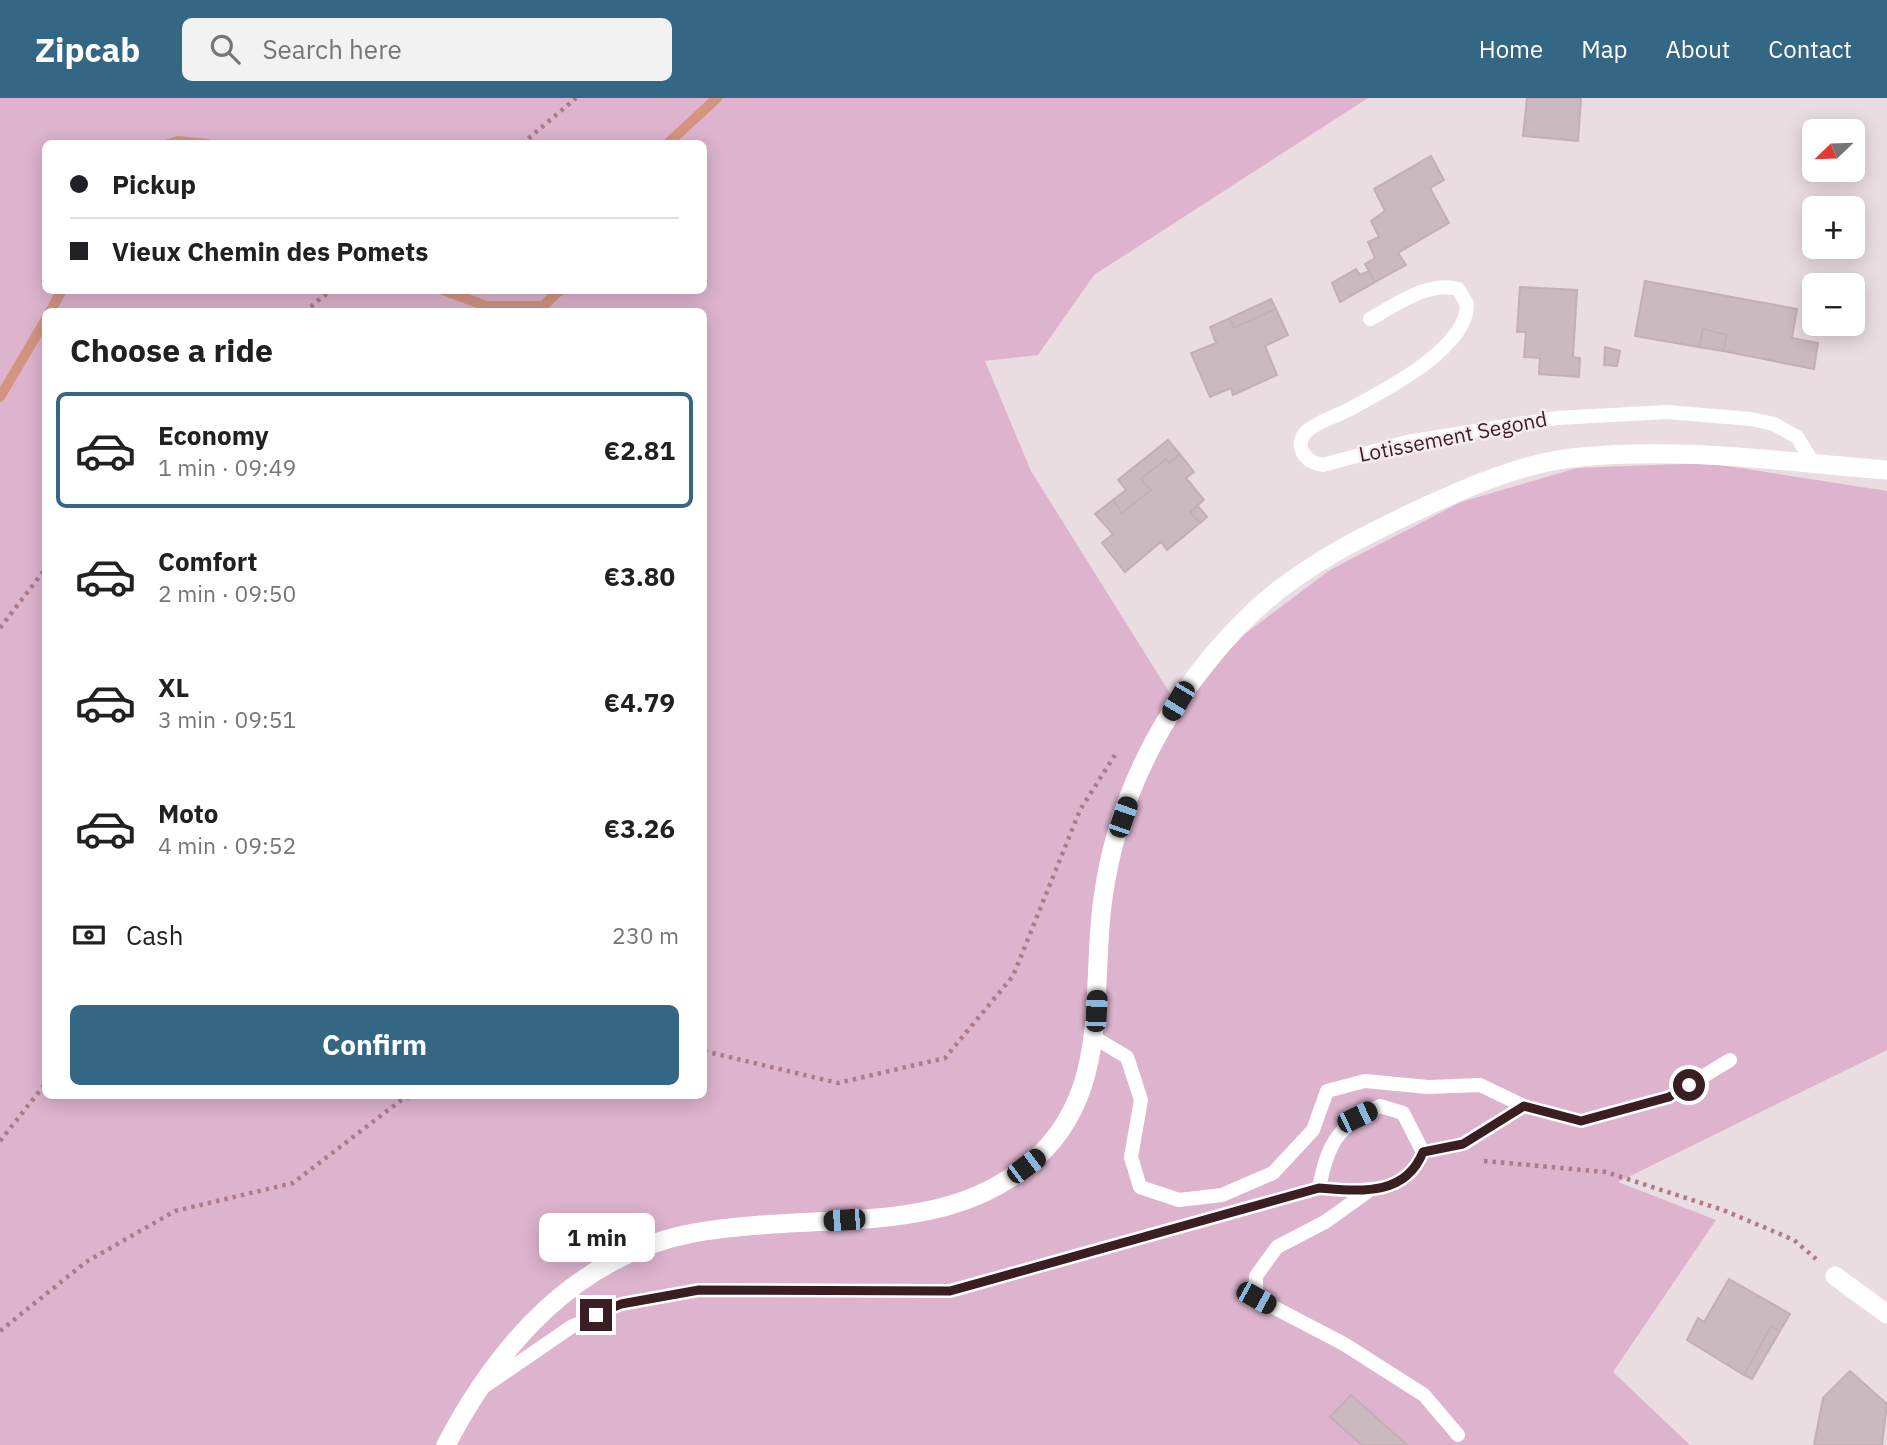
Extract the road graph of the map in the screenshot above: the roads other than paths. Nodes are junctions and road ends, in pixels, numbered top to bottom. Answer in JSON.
{"nodes":[{"id":1,"x":1370,"y":319,"type":"dead end"},
{"id":2,"x":1814,"y":464,"type":"junction"},
{"id":3,"x":1887,"y":470,"type":"edge"},
{"id":4,"x":1095,"y":1038,"type":"junction"},
{"id":5,"x":1730,"y":1060,"type":"dead end"},
{"id":6,"x":1524,"y":1106,"type":"junction"},
{"id":7,"x":1423,"y":1152,"type":"junction"},
{"id":8,"x":1319,"y":1188,"type":"junction"},
{"id":9,"x":1367,"y":1192,"type":"junction"},
{"id":10,"x":1835,"y":1276,"type":"road end"},
{"id":11,"x":1887,"y":1314,"type":"edge"},
{"id":12,"x":480,"y":1389,"type":"junction"},
{"id":13,"x":1458,"y":1435,"type":"dead end"},
{"id":14,"x":446,"y":1445,"type":"edge"}],
"edges":[{"from":1,"to":2,"type":"lane","name":"Lotissement Segond"},
{"from":2,"to":3,"type":"street"},
{"from":2,"to":4,"type":"street"},
{"from":4,"to":6,"type":"lane"},
{"from":4,"to":12,"type":"street"},
{"from":5,"to":6,"type":"lane"},
{"from":6,"to":7,"type":"lane"},
{"from":7,"to":8,"type":"lane"},
{"from":7,"to":9,"type":"lane"},
{"from":8,"to":9,"type":"lane"},
{"from":8,"to":12,"type":"lane"},
{"from":9,"to":13,"type":"lane"},
{"from":10,"to":11,"type":"street"},
{"from":12,"to":14,"type":"street"}]}
